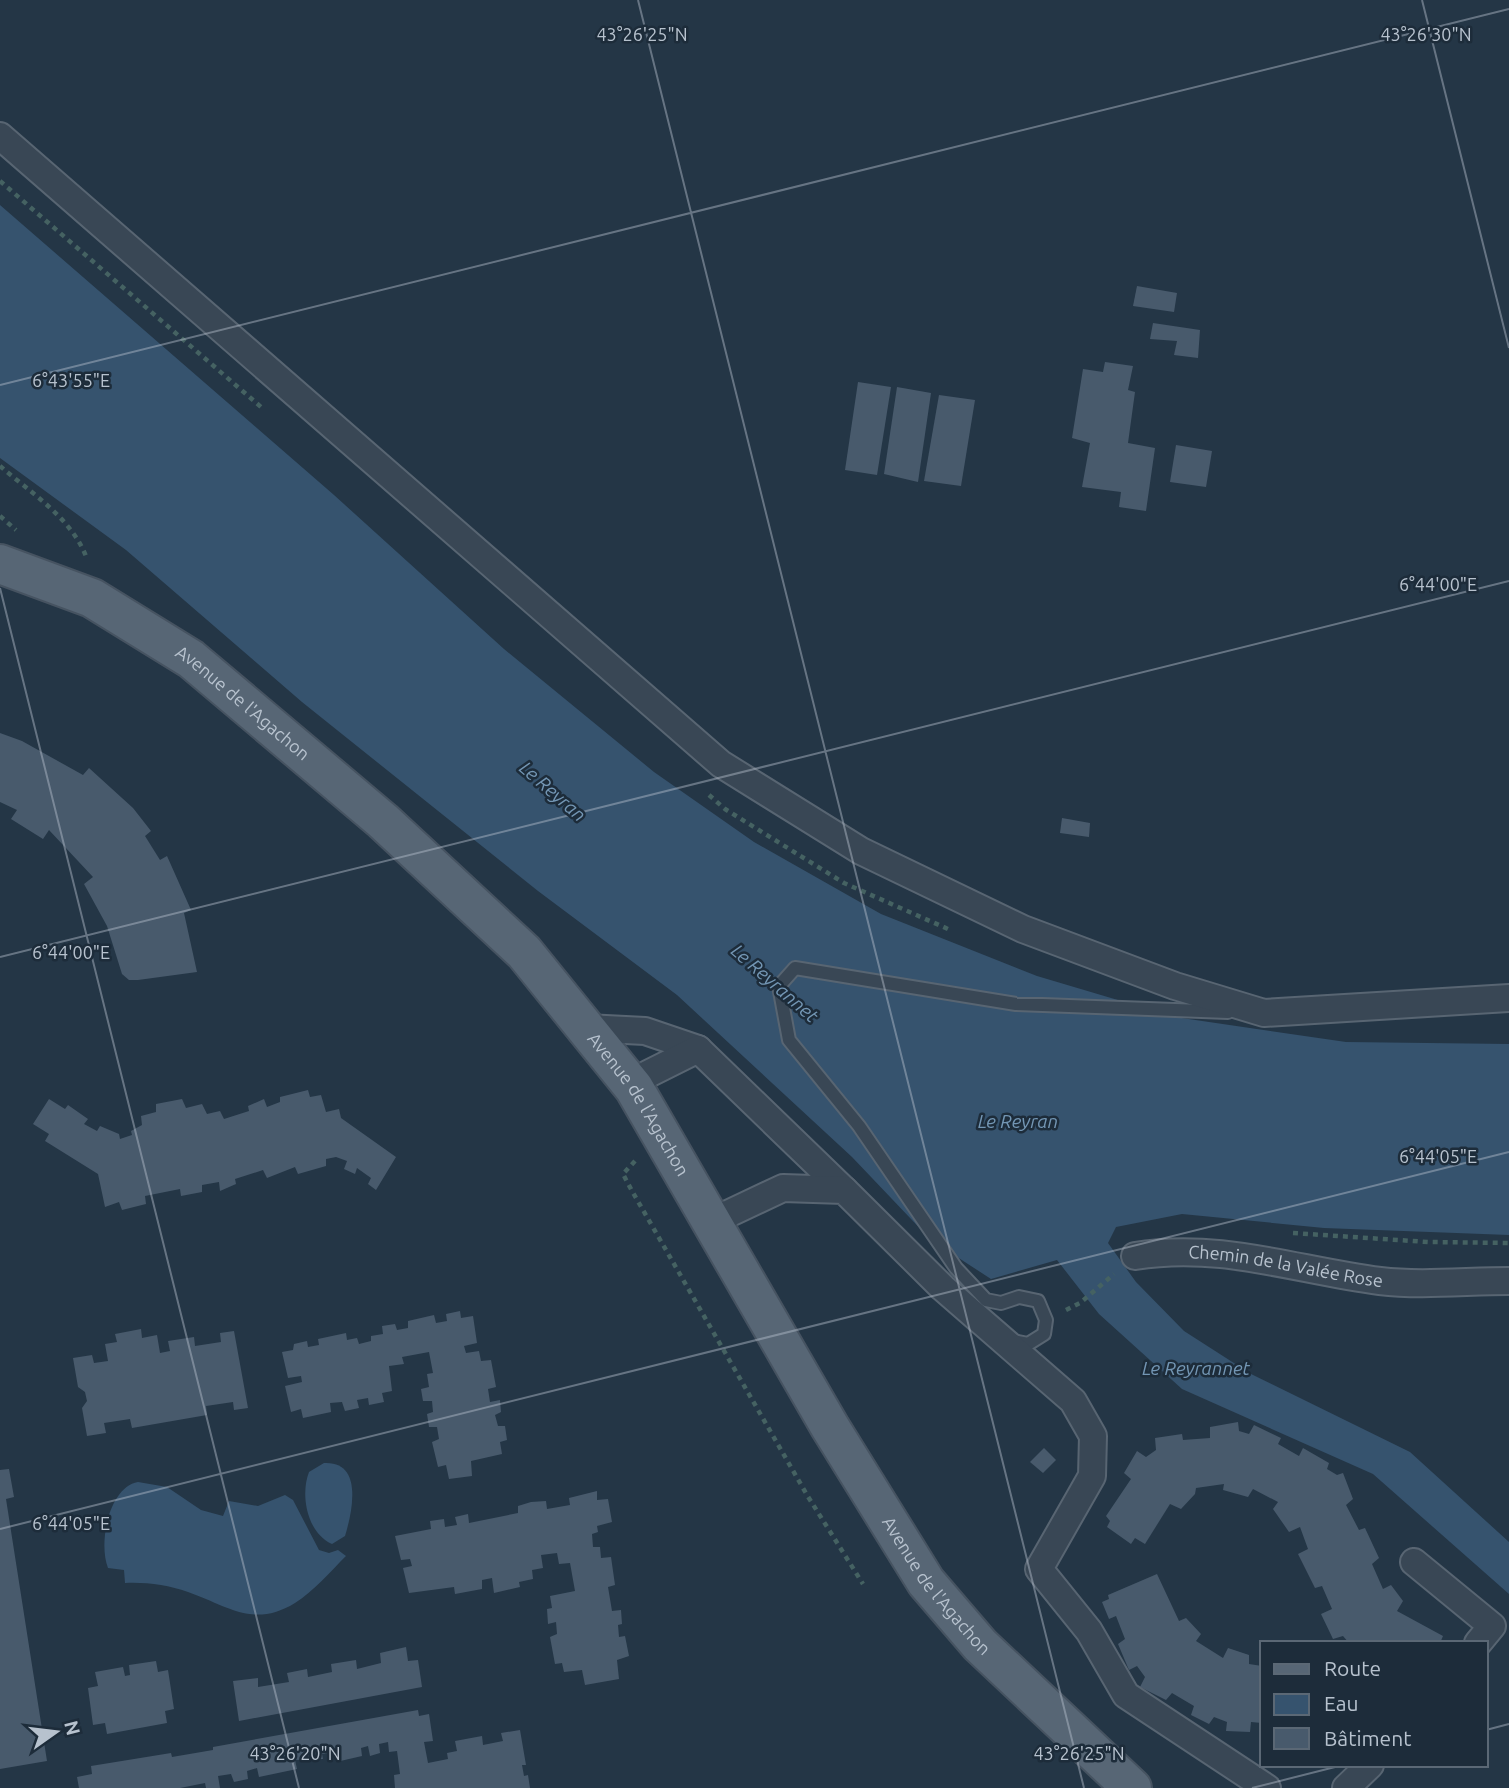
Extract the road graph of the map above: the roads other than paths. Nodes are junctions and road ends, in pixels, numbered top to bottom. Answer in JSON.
{"nodes":[{"id":1,"x":0,"y":136,"type":"edge"},
{"id":2,"x":0,"y":564,"type":"edge"},
{"id":3,"x":1509,"y":998,"type":"edge"},
{"id":4,"x":1264,"y":1013,"type":"junction"},
{"id":5,"x":586,"y":1028,"type":"junction"},
{"id":6,"x":698,"y":1049,"type":"junction"},
{"id":7,"x":634,"y":1088,"type":"junction"},
{"id":8,"x":844,"y":1190,"type":"junction"},
{"id":9,"x":713,"y":1221,"type":"junction"},
{"id":10,"x":1135,"y":1256,"type":"road end"},
{"id":11,"x":1509,"y":1281,"type":"edge"},
{"id":12,"x":999,"y":1338,"type":"junction"},
{"id":13,"x":1414,"y":1562,"type":"dead end"},
{"id":14,"x":1480,"y":1641,"type":"edge"},
{"id":15,"x":1368,"y":1767,"type":"edge"},
{"id":16,"x":1132,"y":1788,"type":"edge"},
{"id":17,"x":1267,"y":1788,"type":"edge"},
{"id":18,"x":1346,"y":1788,"type":"edge"}],
"edges":[{"from":1,"to":4,"type":"street"},
{"from":2,"to":5,"type":"main road","name":"Avenue de l'Agachon"},
{"from":3,"to":4,"type":"street"},
{"from":4,"to":12,"type":"lane"},
{"from":5,"to":6,"type":"street"},
{"from":5,"to":7,"type":"main road","name":"Avenue de l'Agachon"},
{"from":6,"to":7,"type":"street"},
{"from":6,"to":8,"type":"street"},
{"from":7,"to":9,"type":"main road","name":"Avenue de l'Agachon"},
{"from":8,"to":9,"type":"street"},
{"from":8,"to":12,"type":"street"},
{"from":9,"to":16,"type":"main road","name":"Avenue de l'Agachon"},
{"from":10,"to":11,"type":"street","name":"Chemin de la Valée Rose"},
{"from":12,"to":17,"type":"street"},
{"from":13,"to":14,"type":"street"},
{"from":15,"to":18,"type":"street"}]}
